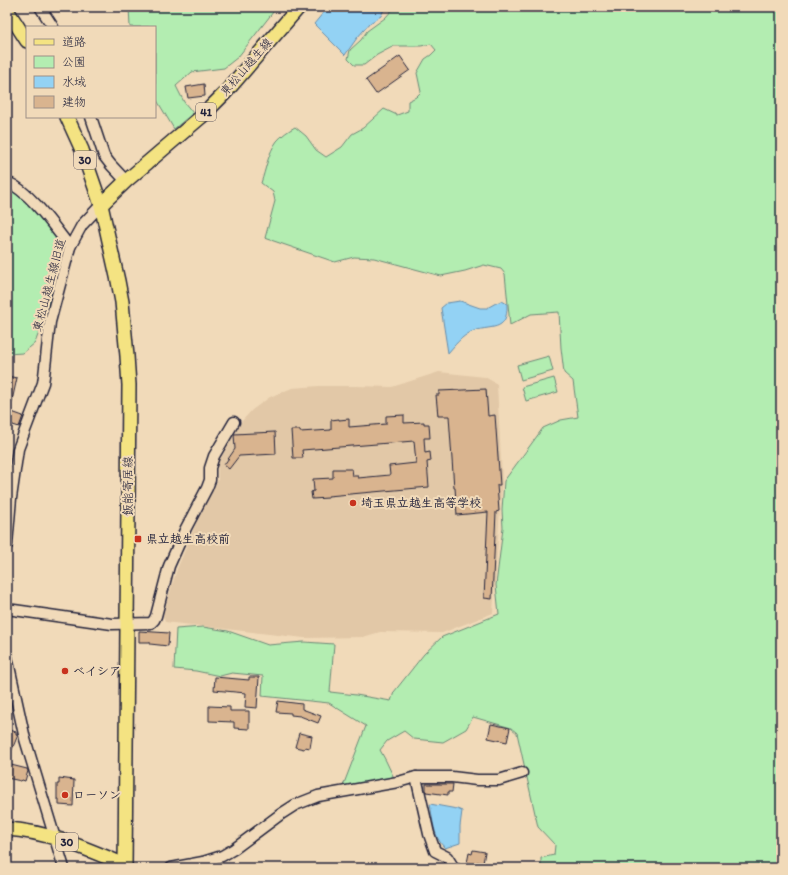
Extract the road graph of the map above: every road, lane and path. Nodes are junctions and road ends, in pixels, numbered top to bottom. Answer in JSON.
{"nodes":[{"id":1,"x":40,"y":7,"type":"edge"},
{"id":2,"x":299,"y":7,"type":"edge"},
{"id":3,"x":7,"y":10,"type":"edge"},
{"id":4,"x":52,"y":26,"type":"edge"},
{"id":5,"x":26,"y":39,"type":"edge"},
{"id":6,"x":67,"y":118,"type":"edge"},
{"id":7,"x":91,"y":118,"type":"edge"},
{"id":8,"x":7,"y":182,"type":"edge"},
{"id":9,"x":126,"y":182,"type":"junction"},
{"id":10,"x":102,"y":205,"type":"junction"},
{"id":11,"x":70,"y":247,"type":"junction"},
{"id":12,"x":234,"y":422,"type":"dead end"},
{"id":13,"x":7,"y":545,"type":"edge"},
{"id":14,"x":7,"y":609,"type":"edge"},
{"id":15,"x":127,"y":624,"type":"junction"},
{"id":16,"x":7,"y":657,"type":"edge"},
{"id":17,"x":522,"y":773,"type":"dead end"},
{"id":18,"x":416,"y":778,"type":"junction"},
{"id":19,"x":7,"y":829,"type":"edge"},
{"id":20,"x":55,"y":839,"type":"junction"},
{"id":21,"x":128,"y":867,"type":"edge"},
{"id":22,"x":64,"y":868,"type":"edge"},
{"id":23,"x":171,"y":868,"type":"edge"},
{"id":24,"x":456,"y":868,"type":"edge"}],
"edges":[{"from":1,"to":4,"type":"street"},
{"from":2,"to":9,"type":"main road","name":"東松山越生線","number":"41"},
{"from":3,"to":5,"type":"main road"},
{"from":6,"to":10,"type":"main road","name":"飯能寄居線","number":"30"},
{"from":7,"to":9,"type":"street"},
{"from":8,"to":11,"type":"street"},
{"from":9,"to":10,"type":"main road","name":"東松山越生線","number":"41"},
{"from":10,"to":11,"type":"street","name":"東松山越生線旧道"},
{"from":10,"to":15,"type":"main road","name":"飯能寄居線","number":"30"},
{"from":11,"to":13,"type":"street","name":"東松山越生線旧道"},
{"from":12,"to":15,"type":"street"},
{"from":14,"to":15,"type":"street"},
{"from":15,"to":21,"type":"main road","name":"飯能寄居線","number":"30"},
{"from":16,"to":20,"type":"street"},
{"from":17,"to":18,"type":"street"},
{"from":18,"to":23,"type":"street"},
{"from":18,"to":24,"type":"street"},
{"from":19,"to":20,"type":"main road","name":"飯能寄居線","number":"30"},
{"from":20,"to":21,"type":"main road","name":"飯能寄居線","number":"30"},
{"from":20,"to":22,"type":"street"}]}
